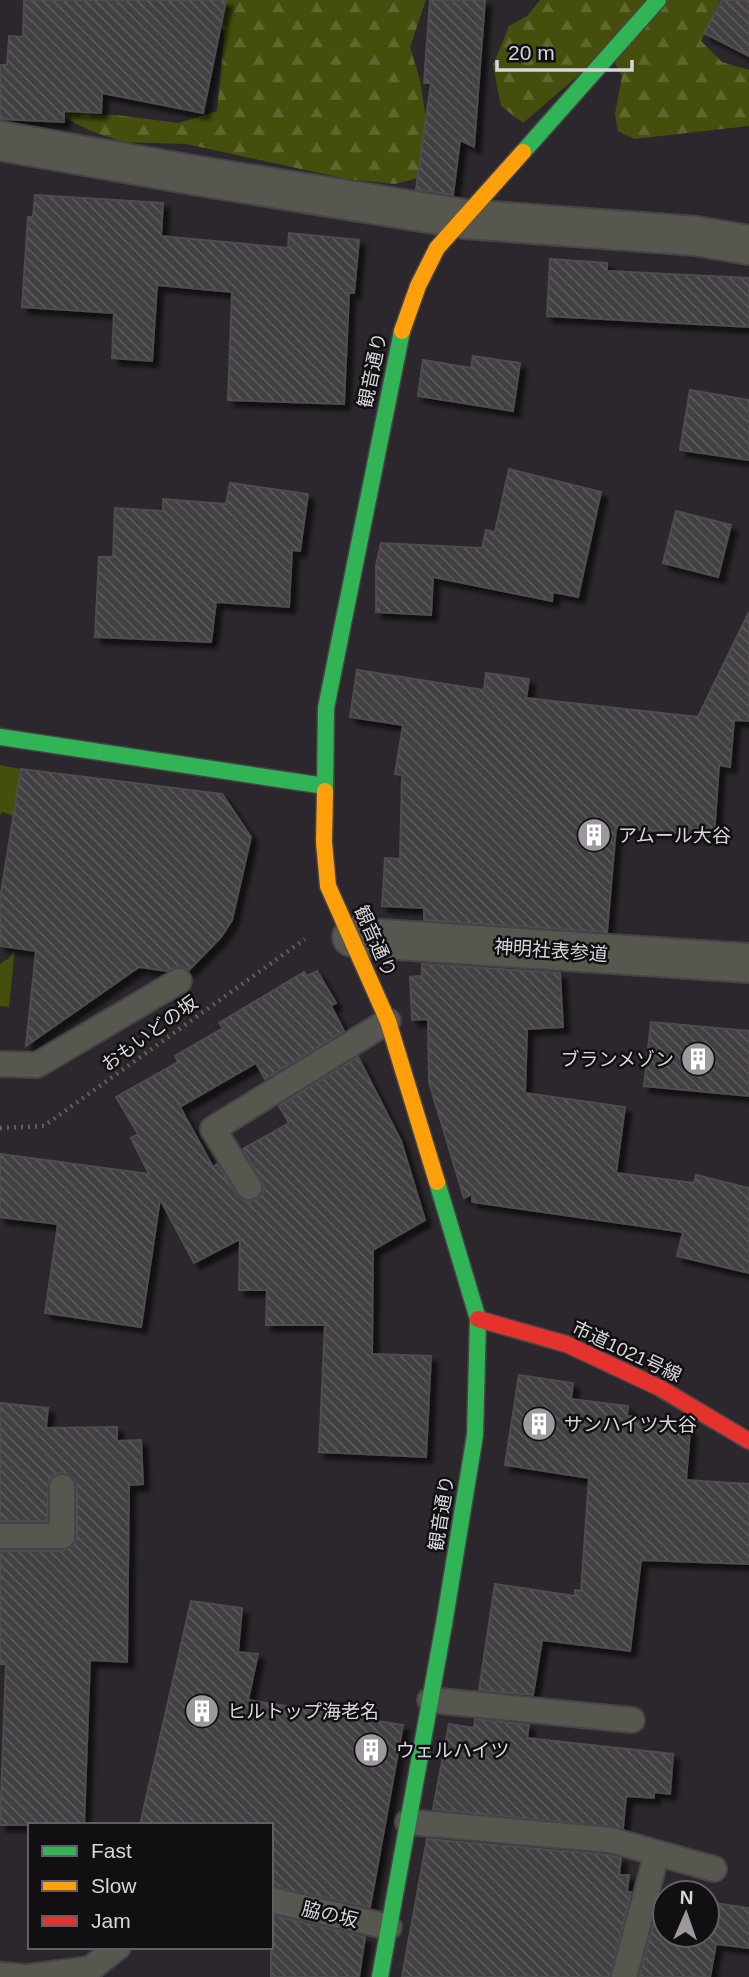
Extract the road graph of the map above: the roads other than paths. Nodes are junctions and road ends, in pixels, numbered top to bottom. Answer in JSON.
{"nodes":[{"id":1,"x":658,"y":0,"type":"edge"},
{"id":2,"x":0,"y":141,"type":"edge"},
{"id":3,"x":465,"y":219,"type":"junction"},
{"id":4,"x":749,"y":244,"type":"edge"},
{"id":5,"x":0,"y":737,"type":"edge"},
{"id":6,"x":325,"y":786,"type":"junction"},
{"id":7,"x":352,"y":937,"type":"junction"},
{"id":8,"x":749,"y":963,"type":"edge"},
{"id":9,"x":179,"y":981,"type":"dead end"},
{"id":10,"x":388,"y":1021,"type":"junction"},
{"id":11,"x":0,"y":1064,"type":"edge"},
{"id":12,"x":249,"y":1187,"type":"dead end"},
{"id":13,"x":478,"y":1319,"type":"junction"},
{"id":14,"x":749,"y":1441,"type":"edge"},
{"id":15,"x":62,"y":1487,"type":"dead end"},
{"id":16,"x":0,"y":1536,"type":"edge"},
{"id":17,"x":430,"y":1700,"type":"junction"},
{"id":18,"x":632,"y":1720,"type":"dead end"},
{"id":19,"x":408,"y":1822,"type":"junction"},
{"id":20,"x":657,"y":1853,"type":"junction"},
{"id":21,"x":714,"y":1869,"type":"dead end"},
{"id":22,"x":273,"y":1900,"type":"edge"},
{"id":23,"x":389,"y":1927,"type":"junction"},
{"id":24,"x":115,"y":1949,"type":"edge"},
{"id":25,"x":0,"y":1975,"type":"edge"},
{"id":26,"x":27,"y":1977,"type":"edge"},
{"id":27,"x":380,"y":1977,"type":"edge"},
{"id":28,"x":624,"y":1977,"type":"edge"}],
"edges":[{"from":1,"to":3,"type":"main road","name":"観音通り"},
{"from":2,"to":3,"type":"street"},
{"from":3,"to":4,"type":"street"},
{"from":3,"to":6,"type":"main road","name":"観音通り"},
{"from":5,"to":6,"type":"main road"},
{"from":6,"to":7,"type":"main road","name":"観音通り"},
{"from":7,"to":8,"type":"street","name":"神明社表参道"},
{"from":7,"to":10,"type":"main road","name":"観音通り"},
{"from":9,"to":11,"type":"lane"},
{"from":10,"to":12,"type":"lane"},
{"from":10,"to":13,"type":"main road","name":"観音通り"},
{"from":13,"to":14,"type":"main road","name":"市道1021号線"},
{"from":13,"to":17,"type":"main road","name":"観音通り"},
{"from":15,"to":16,"type":"lane"},
{"from":17,"to":18,"type":"lane"},
{"from":17,"to":19,"type":"main road","name":"観音通り"},
{"from":19,"to":20,"type":"lane"},
{"from":19,"to":23,"type":"main road","name":"観音通り"},
{"from":20,"to":21,"type":"lane"},
{"from":20,"to":28,"type":"lane"},
{"from":22,"to":23,"type":"lane","name":"脇の坂"},
{"from":23,"to":27,"type":"main road","name":"観音通り"},
{"from":24,"to":26,"type":"lane"},
{"from":25,"to":26,"type":"lane"}]}
